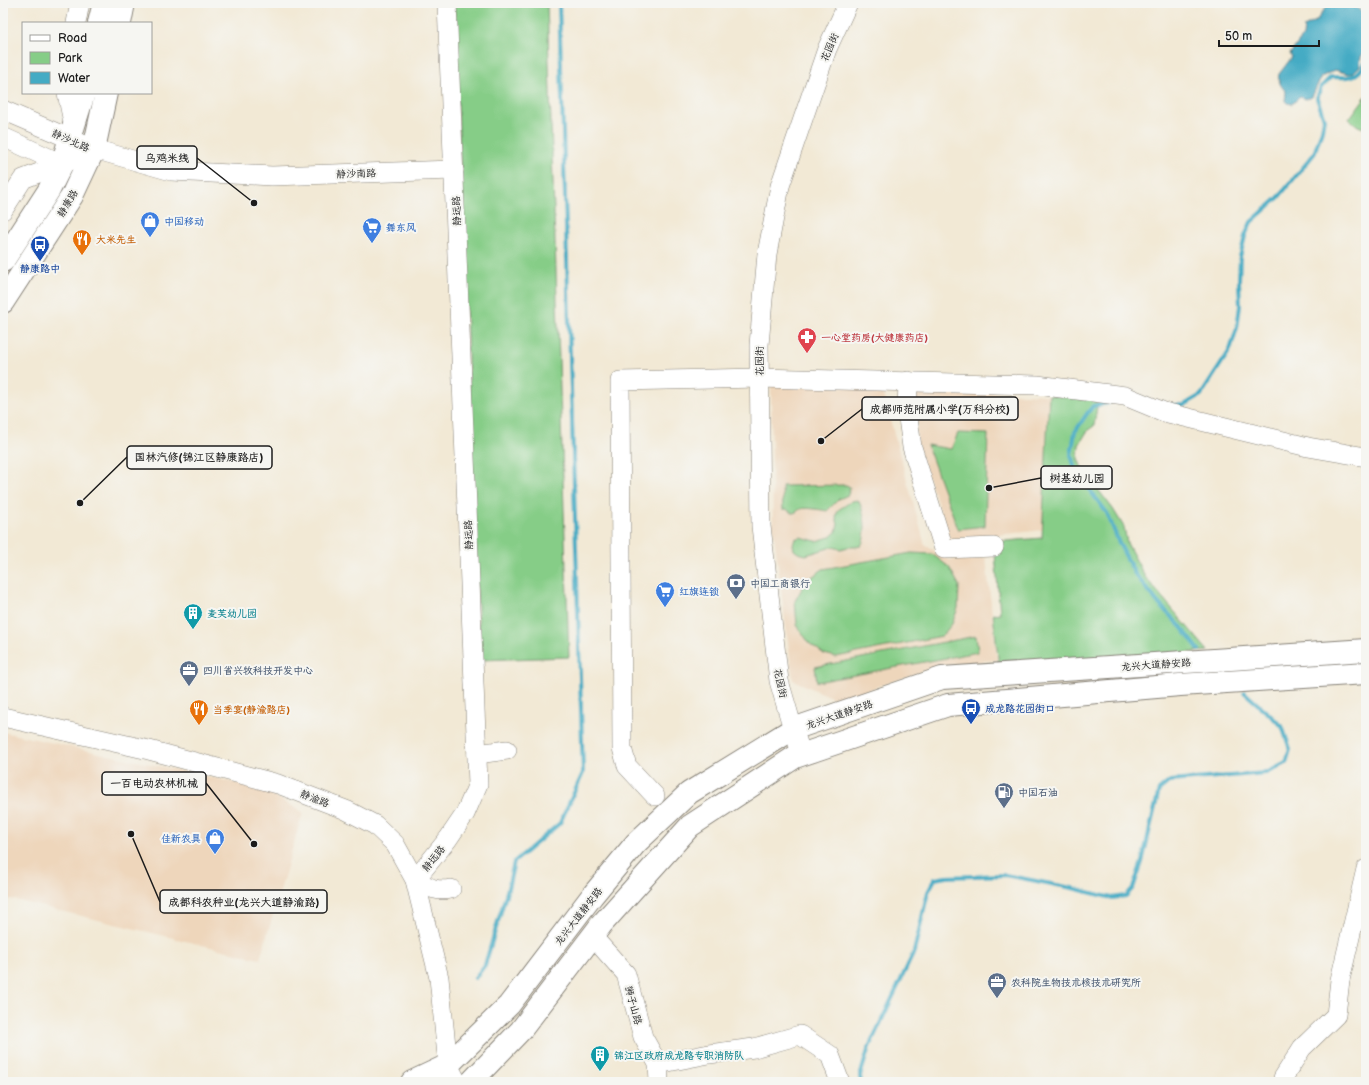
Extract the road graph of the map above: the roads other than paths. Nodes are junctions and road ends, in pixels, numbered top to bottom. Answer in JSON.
{"nodes":[{"id":1,"x":80,"y":3,"type":"edge"},
{"id":2,"x":104,"y":3,"type":"edge"},
{"id":3,"x":124,"y":3,"type":"edge"},
{"id":4,"x":447,"y":3,"type":"edge"},
{"id":5,"x":848,"y":3,"type":"edge"},
{"id":6,"x":76,"y":22,"type":"edge"},
{"id":7,"x":99,"y":22,"type":"edge"},
{"id":8,"x":120,"y":22,"type":"edge"},
{"id":9,"x":67,"y":94,"type":"edge"},
{"id":10,"x":84,"y":94,"type":"edge"},
{"id":11,"x":106,"y":94,"type":"edge"},
{"id":12,"x":3,"y":110,"type":"edge"},
{"id":13,"x":72,"y":133,"type":"junction"},
{"id":14,"x":3,"y":137,"type":"edge"},
{"id":15,"x":94,"y":149,"type":"junction"},
{"id":16,"x":62,"y":164,"type":"junction"},
{"id":17,"x":454,"y":170,"type":"junction"},
{"id":18,"x":3,"y":210,"type":"edge"},
{"id":19,"x":3,"y":261,"type":"edge"},
{"id":20,"x":3,"y":302,"type":"edge"},
{"id":21,"x":759,"y":378,"type":"junction"},
{"id":22,"x":908,"y":381,"type":"junction"},
{"id":23,"x":1366,"y":457,"type":"edge"},
{"id":24,"x":994,"y":547,"type":"dead end"},
{"id":25,"x":1366,"y":650,"type":"edge"},
{"id":26,"x":1366,"y":673,"type":"edge"},
{"id":27,"x":3,"y":717,"type":"edge"},
{"id":28,"x":793,"y":729,"type":"junction"},
{"id":29,"x":507,"y":750,"type":"dead end"},
{"id":30,"x":477,"y":754,"type":"junction"},
{"id":31,"x":802,"y":755,"type":"junction"},
{"id":32,"x":655,"y":796,"type":"dead end"},
{"id":33,"x":1366,"y":869,"type":"edge"},
{"id":34,"x":415,"y":880,"type":"junction"},
{"id":35,"x":451,"y":889,"type":"dead end"},
{"id":36,"x":592,"y":936,"type":"junction"},
{"id":37,"x":452,"y":1073,"type":"edge"},
{"id":38,"x":659,"y":1073,"type":"edge"},
{"id":39,"x":412,"y":1082,"type":"edge"},
{"id":40,"x":471,"y":1082,"type":"edge"},
{"id":41,"x":840,"y":1082,"type":"edge"},
{"id":42,"x":1284,"y":1082,"type":"edge"}],
"edges":[{"from":1,"to":6,"type":"street"},
{"from":2,"to":7,"type":"main road"},
{"from":3,"to":8,"type":"main road"},
{"from":4,"to":17,"type":"street"},
{"from":5,"to":21,"type":"street","name":"花园街"},
{"from":9,"to":13,"type":"street"},
{"from":10,"to":13,"type":"main road"},
{"from":11,"to":15,"type":"main road","name":"静康路"},
{"from":12,"to":13,"type":"street","name":"静沙北路"},
{"from":13,"to":15,"type":"street","name":"静沙北路"},
{"from":13,"to":16,"type":"main road"},
{"from":14,"to":16,"type":"street"},
{"from":15,"to":16,"type":"street","name":"静沙北路"},
{"from":15,"to":17,"type":"street","name":"静沙南路"},
{"from":15,"to":20,"type":"main road","name":"静康路"},
{"from":16,"to":18,"type":"street","name":"静沙北路"},
{"from":16,"to":19,"type":"main road"},
{"from":17,"to":30,"type":"street","name":"静远路"},
{"from":21,"to":22,"type":"street"},
{"from":21,"to":28,"type":"street","name":"花园街"},
{"from":21,"to":32,"type":"street"},
{"from":22,"to":23,"type":"street"},
{"from":22,"to":24,"type":"street"},
{"from":25,"to":28,"type":"main road","name":"龙兴大道静安路"},
{"from":26,"to":31,"type":"main road"},
{"from":27,"to":34,"type":"street","name":"静渝路"},
{"from":28,"to":31,"type":"street","name":"花园街"},
{"from":28,"to":37,"type":"main road","name":"龙兴大道静安路"},
{"from":29,"to":30,"type":"street"},
{"from":30,"to":34,"type":"street","name":"静远路"},
{"from":31,"to":36,"type":"main road"},
{"from":33,"to":42,"type":"street"},
{"from":34,"to":35,"type":"street"},
{"from":34,"to":37,"type":"street","name":"静渝路"},
{"from":36,"to":38,"type":"street","name":"狮子山路"},
{"from":36,"to":40,"type":"main road"},
{"from":37,"to":39,"type":"main road","name":"龙兴大道静安路"},
{"from":38,"to":41,"type":"street"}]}
